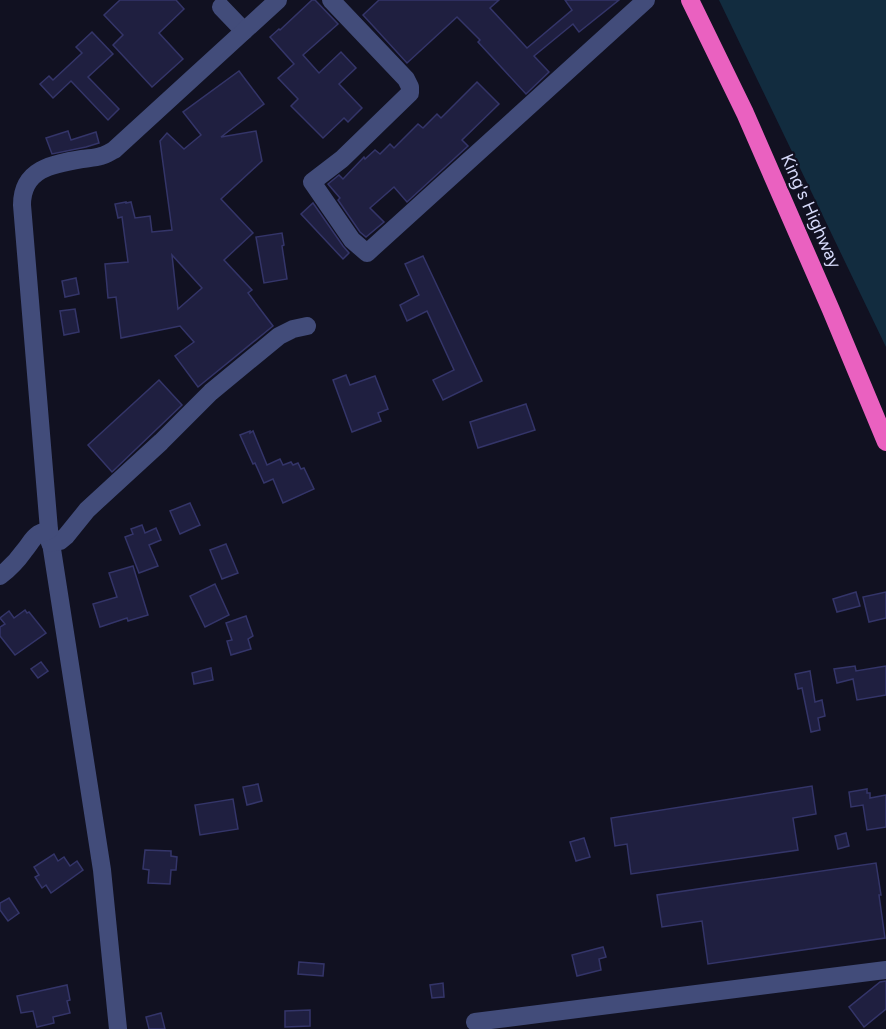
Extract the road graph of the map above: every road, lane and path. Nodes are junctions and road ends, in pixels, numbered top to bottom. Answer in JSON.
{"nodes":[{"id":1,"x":278,"y":0,"type":"edge"},
{"id":2,"x":331,"y":0,"type":"edge"},
{"id":3,"x":646,"y":0,"type":"edge"},
{"id":4,"x":690,"y":0,"type":"edge"},
{"id":5,"x":221,"y":7,"type":"dead end"},
{"id":6,"x":244,"y":31,"type":"junction"},
{"id":7,"x":307,"y":327,"type":"dead end"},
{"id":8,"x":886,"y":442,"type":"edge"},
{"id":9,"x":50,"y":536,"type":"junction"},
{"id":10,"x":0,"y":576,"type":"edge"},
{"id":11,"x":886,"y":970,"type":"edge"},
{"id":12,"x":476,"y":1022,"type":"dead end"},
{"id":13,"x":118,"y":1029,"type":"edge"}],
"edges":[{"from":1,"to":6,"type":"street"},
{"from":2,"to":3,"type":"street"},
{"from":4,"to":8,"type":"highway","name":"King's Highway"},
{"from":5,"to":6,"type":"street"},
{"from":6,"to":9,"type":"street"},
{"from":7,"to":9,"type":"street"},
{"from":9,"to":10,"type":"street"},
{"from":9,"to":13,"type":"street"},
{"from":11,"to":12,"type":"street"}]}
